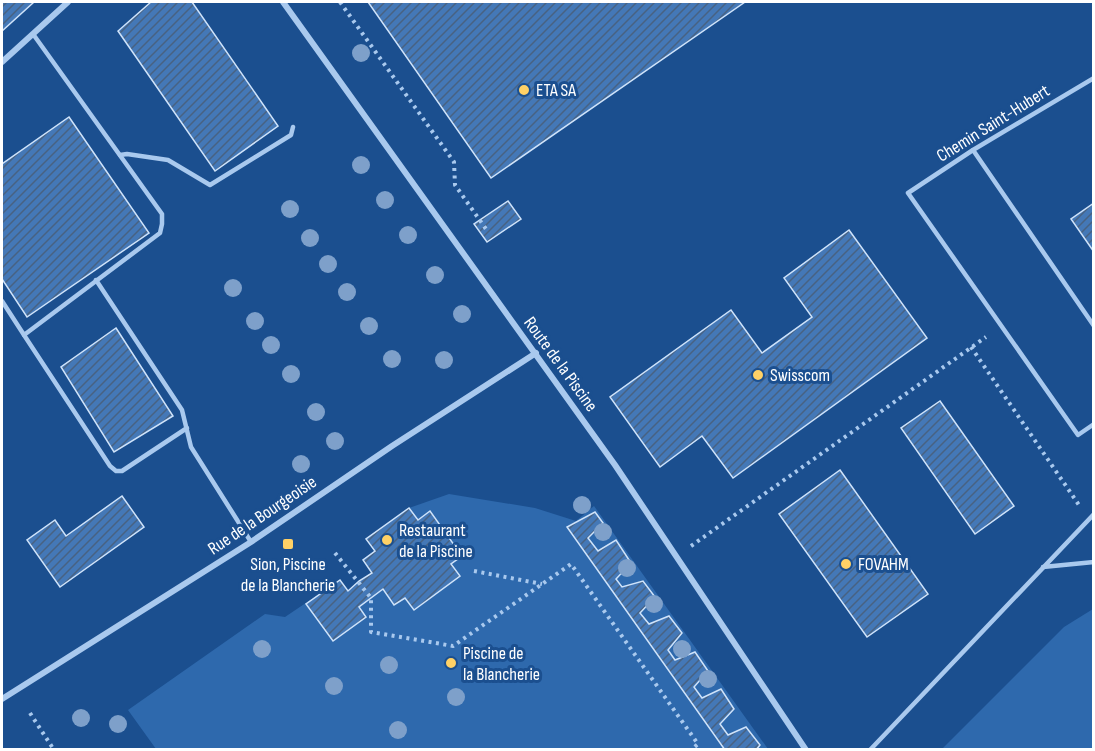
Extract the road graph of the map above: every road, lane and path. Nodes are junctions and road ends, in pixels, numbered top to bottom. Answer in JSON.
{"nodes":[{"id":1,"x":68,"y":2,"type":"edge"},
{"id":2,"x":283,"y":2,"type":"edge"},
{"id":3,"x":340,"y":2,"type":"edge"},
{"id":4,"x":33,"y":34,"type":"junction"},
{"id":5,"x":2,"y":62,"type":"edge"},
{"id":6,"x":1094,"y":78,"type":"edge"},
{"id":7,"x":293,"y":127,"type":"dead end"},
{"id":8,"x":974,"y":150,"type":"junction"},
{"id":9,"x":120,"y":155,"type":"junction"},
{"id":10,"x":486,"y":229,"type":"dead end"},
{"id":11,"x":96,"y":280,"type":"junction"},
{"id":12,"x":2,"y":301,"type":"edge"},
{"id":13,"x":1002,"y":326,"type":"junction"},
{"id":14,"x":1094,"y":326,"type":"edge"},
{"id":15,"x":24,"y":334,"type":"junction"},
{"id":16,"x":970,"y":347,"type":"junction"},
{"id":17,"x":536,"y":353,"type":"junction"},
{"id":18,"x":1094,"y":424,"type":"edge"},
{"id":19,"x":187,"y":428,"type":"junction"},
{"id":20,"x":1094,"y":514,"type":"edge"},
{"id":21,"x":1089,"y":519,"type":"junction"},
{"id":22,"x":251,"y":542,"type":"junction"},
{"id":23,"x":335,"y":553,"type":"dead end"},
{"id":24,"x":676,"y":557,"type":"junction"},
{"id":25,"x":1094,"y":561,"type":"edge"},
{"id":26,"x":1043,"y":567,"type":"junction"},
{"id":27,"x":474,"y":571,"type":"dead end"},
{"id":28,"x":542,"y":584,"type":"junction"},
{"id":29,"x":2,"y":699,"type":"edge"},
{"id":30,"x":30,"y":713,"type":"dead end"},
{"id":31,"x":54,"y":750,"type":"edge"},
{"id":32,"x":691,"y":750,"type":"edge"},
{"id":33,"x":806,"y":750,"type":"edge"},
{"id":34,"x":870,"y":750,"type":"edge"}],
"edges":[{"from":1,"to":4,"type":"street"},
{"from":2,"to":17,"type":"street","name":"Route de la Piscine"},
{"from":3,"to":10,"type":"path"},
{"from":4,"to":5,"type":"street"},
{"from":4,"to":9,"type":"lane"},
{"from":6,"to":8,"type":"lane","name":"Chemin Saint-Hubert"},
{"from":7,"to":9,"type":"lane"},
{"from":8,"to":13,"type":"lane","name":"Chemin Saint-Hubert"},
{"from":8,"to":14,"type":"lane"},
{"from":9,"to":11,"type":"lane"},
{"from":11,"to":15,"type":"lane"},
{"from":11,"to":19,"type":"lane"},
{"from":12,"to":15,"type":"lane"},
{"from":13,"to":16,"type":"path"},
{"from":13,"to":18,"type":"lane"},
{"from":15,"to":19,"type":"lane"},
{"from":16,"to":21,"type":"path"},
{"from":16,"to":24,"type":"path"},
{"from":17,"to":22,"type":"street","name":"Rue de la Bourgeoisie"},
{"from":17,"to":24,"type":"street","name":"Route de la Piscine"},
{"from":19,"to":22,"type":"lane"},
{"from":20,"to":21,"type":"lane"},
{"from":21,"to":26,"type":"lane"},
{"from":22,"to":29,"type":"street","name":"Rue de la Bourgeoisie"},
{"from":23,"to":28,"type":"path"},
{"from":24,"to":33,"type":"street","name":"Route de la Piscine"},
{"from":25,"to":26,"type":"lane"},
{"from":26,"to":34,"type":"lane"},
{"from":27,"to":28,"type":"path"},
{"from":28,"to":32,"type":"path"},
{"from":30,"to":31,"type":"path"}]}
